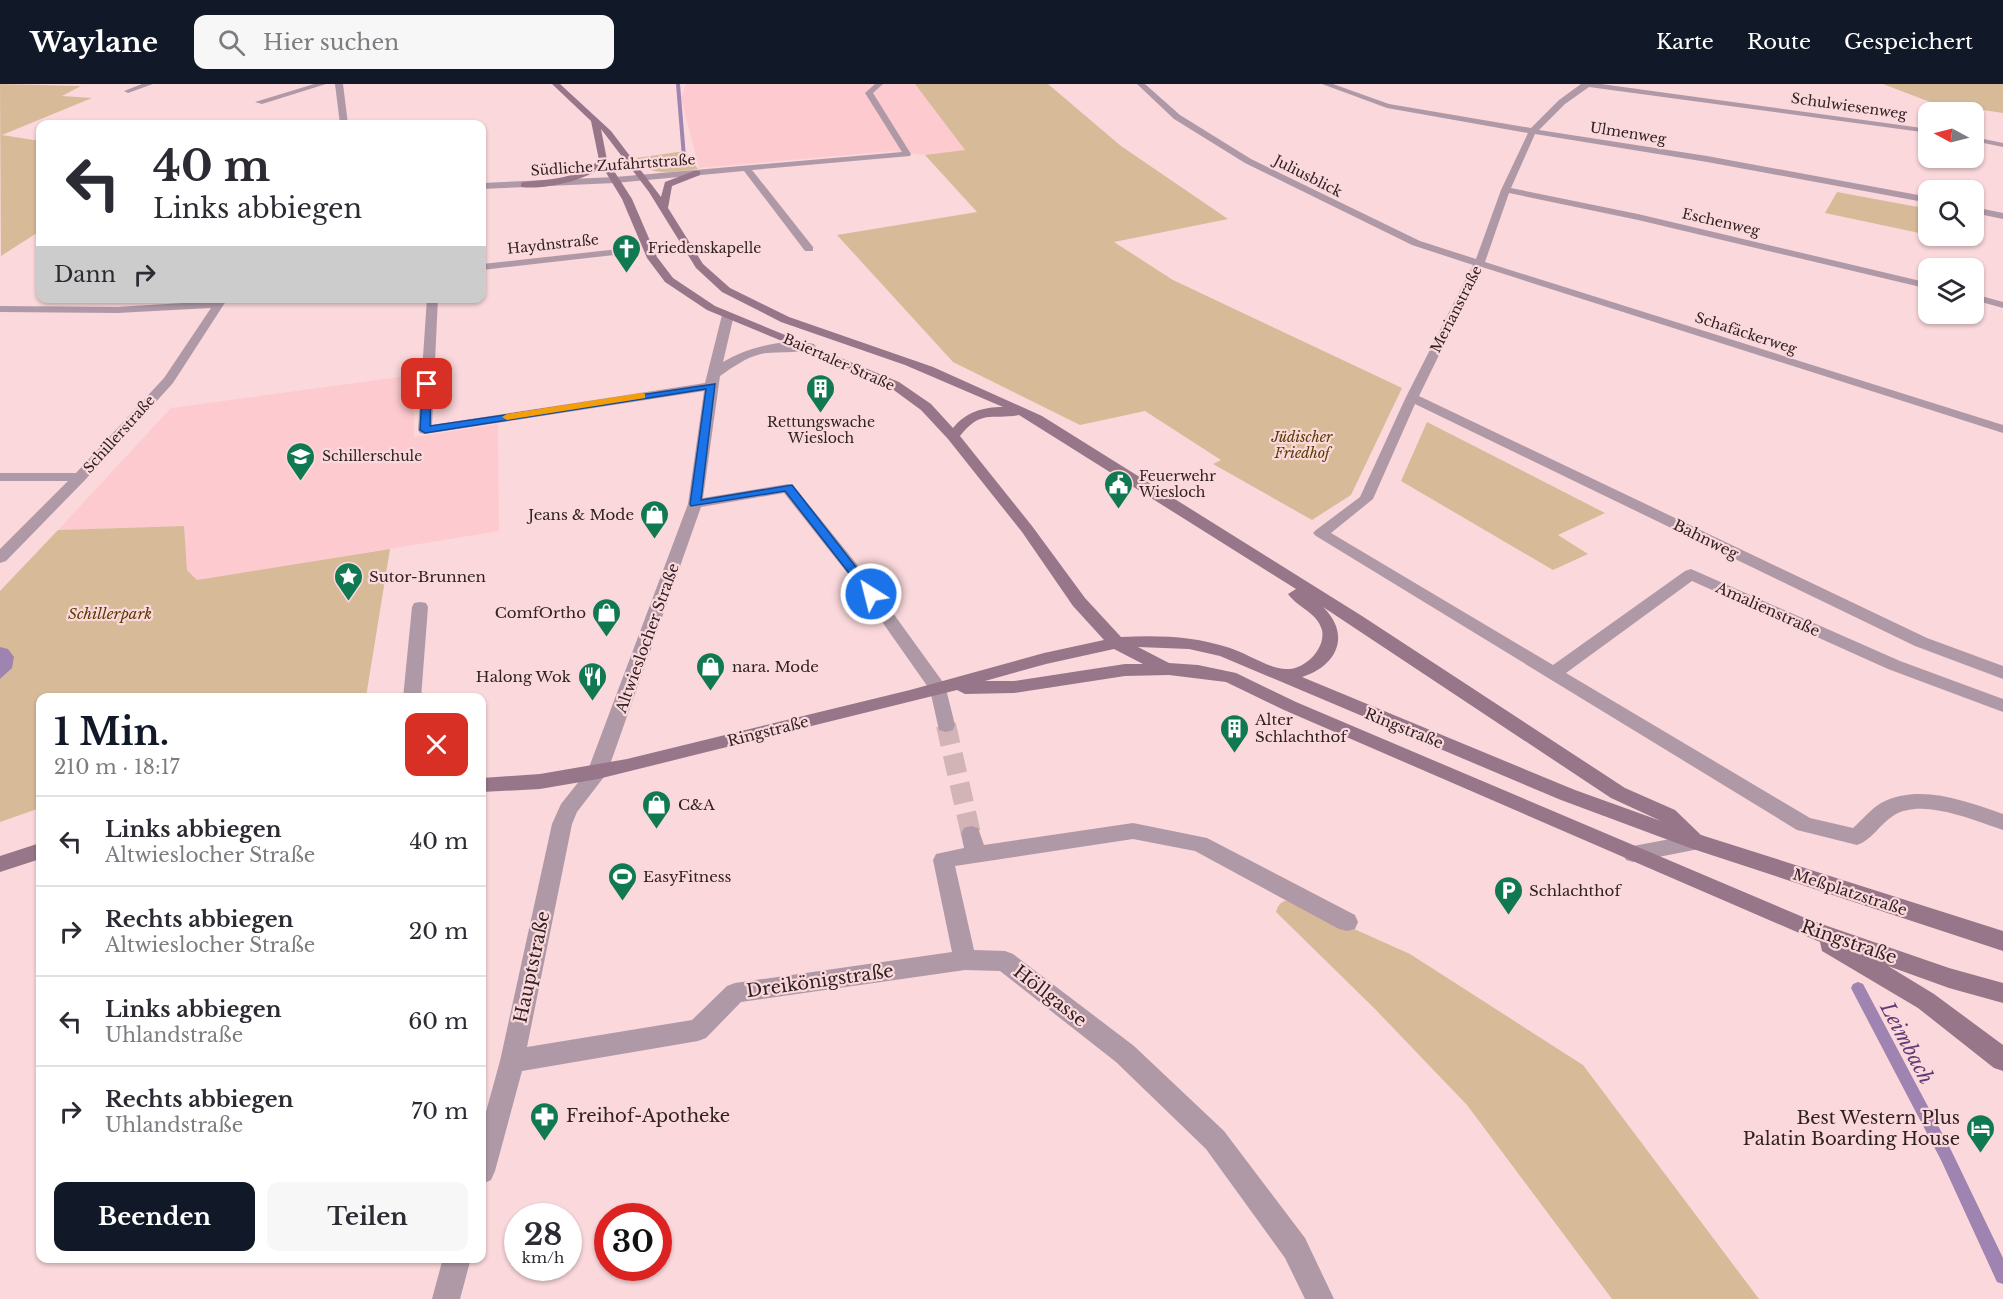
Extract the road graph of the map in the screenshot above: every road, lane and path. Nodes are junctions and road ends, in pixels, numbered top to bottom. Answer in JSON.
{"nodes":[{"id":1,"x":149,"y":84,"type":"edge"},
{"id":2,"x":322,"y":84,"type":"edge"},
{"id":3,"x":339,"y":84,"type":"edge"},
{"id":4,"x":556,"y":84,"type":"edge"},
{"id":5,"x":879,"y":84,"type":"edge"},
{"id":6,"x":1141,"y":84,"type":"edge"},
{"id":7,"x":1326,"y":84,"type":"edge"},
{"id":8,"x":1587,"y":84,"type":"edge"},
{"id":9,"x":128,"y":90,"type":"dead end"},
{"id":10,"x":259,"y":102,"type":"dead end"},
{"id":11,"x":344,"y":120,"type":"edge"},
{"id":12,"x":595,"y":122,"type":"junction"},
{"id":13,"x":1918,"y":129,"type":"edge"},
{"id":14,"x":1532,"y":132,"type":"junction"},
{"id":15,"x":1984,"y":141,"type":"edge"},
{"id":16,"x":2003,"y":145,"type":"edge"},
{"id":17,"x":603,"y":160,"type":"junction"},
{"id":18,"x":746,"y":168,"type":"junction"},
{"id":19,"x":697,"y":173,"type":"junction"},
{"id":20,"x":643,"y":178,"type":"junction"},
{"id":21,"x":615,"y":180,"type":"junction"},
{"id":22,"x":525,"y":185,"type":"junction"},
{"id":23,"x":486,"y":186,"type":"edge"},
{"id":24,"x":1506,"y":190,"type":"junction"},
{"id":25,"x":1918,"y":198,"type":"edge"},
{"id":26,"x":663,"y":209,"type":"junction"},
{"id":27,"x":1984,"y":212,"type":"edge"},
{"id":28,"x":2003,"y":216,"type":"edge"},
{"id":29,"x":808,"y":249,"type":"dead end"},
{"id":30,"x":628,"y":251,"type":"dead end"},
{"id":31,"x":1479,"y":264,"type":"junction"},
{"id":32,"x":486,"y":267,"type":"edge"},
{"id":33,"x":1918,"y":283,"type":"edge"},
{"id":34,"x":1984,"y":299,"type":"edge"},
{"id":35,"x":198,"y":303,"type":"edge"},
{"id":36,"x":220,"y":303,"type":"edge"},
{"id":37,"x":433,"y":303,"type":"edge"},
{"id":38,"x":2003,"y":304,"type":"edge"},
{"id":39,"x":0,"y":309,"type":"edge"},
{"id":40,"x":728,"y":315,"type":"junction"},
{"id":41,"x":810,"y":347,"type":"junction"},
{"id":42,"x":713,"y":379,"type":"junction"},
{"id":43,"x":1412,"y":397,"type":"junction"},
{"id":44,"x":1025,"y":413,"type":"junction"},
{"id":45,"x":2003,"y":429,"type":"edge"},
{"id":46,"x":953,"y":436,"type":"junction"},
{"id":47,"x":0,"y":477,"type":"edge"},
{"id":48,"x":80,"y":477,"type":"junction"},
{"id":49,"x":695,"y":504,"type":"junction"},
{"id":50,"x":1198,"y":522,"type":"junction"},
{"id":51,"x":0,"y":558,"type":"edge"},
{"id":52,"x":420,"y":607,"type":"dead end"},
{"id":53,"x":1117,"y":644,"type":"junction"},
{"id":54,"x":1169,"y":669,"type":"junction"},
{"id":55,"x":1554,"y":673,"type":"junction"},
{"id":56,"x":2003,"y":673,"type":"edge"},
{"id":57,"x":1281,"y":676,"type":"junction"},
{"id":58,"x":1230,"y":678,"type":"junction"},
{"id":59,"x":939,"y":689,"type":"junction"},
{"id":60,"x":412,"y":693,"type":"edge"},
{"id":61,"x":2003,"y":706,"type":"edge"},
{"id":62,"x":946,"y":725,"type":"tunnel mouth"},
{"id":63,"x":597,"y":773,"type":"junction"},
{"id":64,"x":486,"y":784,"type":"edge"},
{"id":65,"x":2003,"y":822,"type":"edge"},
{"id":66,"x":971,"y":834,"type":"tunnel mouth"},
{"id":67,"x":1697,"y":842,"type":"junction"},
{"id":68,"x":36,"y":852,"type":"edge"},
{"id":69,"x":976,"y":854,"type":"junction"},
{"id":70,"x":1633,"y":854,"type":"junction"},
{"id":71,"x":0,"y":864,"type":"edge"},
{"id":72,"x":1347,"y":922,"type":"dead end"},
{"id":73,"x":1803,"y":927,"type":"junction"},
{"id":74,"x":2003,"y":941,"type":"edge"},
{"id":75,"x":965,"y":960,"type":"junction"},
{"id":76,"x":2003,"y":993,"type":"edge"},
{"id":77,"x":2003,"y":1060,"type":"edge"},
{"id":78,"x":512,"y":1061,"type":"junction"},
{"id":79,"x":486,"y":1155,"type":"edge"},
{"id":80,"x":456,"y":1263,"type":"edge"},
{"id":81,"x":446,"y":1299,"type":"edge"},
{"id":82,"x":1320,"y":1299,"type":"edge"}],
"edges":[{"from":1,"to":9,"type":"street"},
{"from":2,"to":10,"type":"street"},
{"from":3,"to":11,"type":"street"},
{"from":4,"to":12,"type":"main road","name":"Baiertaler Straße"},
{"from":5,"to":18,"type":"street","name":"Südliche Zufahrtstraße"},
{"from":6,"to":31,"type":"street","name":"Juliusblick"},
{"from":7,"to":14,"type":"street","name":"Ulmenweg"},
{"from":8,"to":13,"type":"street","name":"Schulwiesenweg"},
{"from":8,"to":14,"type":"street","name":"Merianstraße"},
{"from":12,"to":17,"type":"main road","name":"Baiertaler Straße"},
{"from":12,"to":20,"type":"main road","name":"Baiertaler Straße"},
{"from":14,"to":24,"type":"street","name":"Merianstraße"},
{"from":14,"to":25,"type":"street","name":"Ulmenweg"},
{"from":15,"to":16,"type":"street"},
{"from":17,"to":21,"type":"main road","name":"Baiertaler Straße"},
{"from":17,"to":22,"type":"main road"},
{"from":18,"to":19,"type":"street","name":"Südliche Zufahrtstraße"},
{"from":18,"to":29,"type":"street"},
{"from":19,"to":20,"type":"street","name":"Südliche Zufahrtstraße"},
{"from":19,"to":26,"type":"main road"},
{"from":20,"to":21,"type":"street","name":"Südliche Zufahrtstraße"},
{"from":20,"to":26,"type":"main road","name":"Baiertaler Straße"},
{"from":21,"to":22,"type":"street","name":"Südliche Zufahrtstraße"},
{"from":21,"to":40,"type":"main road","name":"Baiertaler Straße"},
{"from":22,"to":23,"type":"street","name":"Südliche Zufahrtstraße"},
{"from":24,"to":31,"type":"street","name":"Merianstraße"},
{"from":24,"to":33,"type":"street","name":"Eschenweg"},
{"from":26,"to":44,"type":"main road","name":"Baiertaler Straße"},
{"from":27,"to":28,"type":"street"},
{"from":30,"to":32,"type":"street","name":"Haydnstraße"},
{"from":31,"to":43,"type":"street","name":"Merianstraße"},
{"from":31,"to":45,"type":"street","name":"Schafäckerweg"},
{"from":34,"to":38,"type":"street"},
{"from":35,"to":39,"type":"street"},
{"from":36,"to":48,"type":"street","name":"Schillerstraße"},
{"from":37,"to":42,"type":"street"},
{"from":40,"to":41,"type":"main road","name":"Baiertaler Straße"},
{"from":40,"to":42,"type":"street","name":"Altwieslocher Straße"},
{"from":41,"to":42,"type":"street"},
{"from":41,"to":46,"type":"main road","name":"Baiertaler Straße"},
{"from":42,"to":49,"type":"street","name":"Altwieslocher Straße"},
{"from":43,"to":55,"type":"street","name":"Merianstraße"},
{"from":43,"to":56,"type":"street","name":"Bahnweg"},
{"from":44,"to":46,"type":"main road"},
{"from":44,"to":50,"type":"main road","name":"Baiertaler Straße"},
{"from":46,"to":53,"type":"main road","name":"Baiertaler Straße"},
{"from":47,"to":48,"type":"street"},
{"from":48,"to":51,"type":"street","name":"Schillerstraße"},
{"from":49,"to":59,"type":"street"},
{"from":49,"to":63,"type":"street","name":"Altwieslocher Straße"},
{"from":50,"to":57,"type":"main road"},
{"from":50,"to":67,"type":"main road"},
{"from":52,"to":60,"type":"street"},
{"from":53,"to":54,"type":"main road","name":"Baiertaler Straße"},
{"from":53,"to":57,"type":"main road","name":"Ringstraße"},
{"from":53,"to":59,"type":"main road","name":"Ringstraße"},
{"from":54,"to":58,"type":"main road","name":"Ringstraße"},
{"from":54,"to":59,"type":"main road","name":"Ringstraße"},
{"from":55,"to":61,"type":"street","name":"Amalienstraße"},
{"from":55,"to":65,"type":"street"},
{"from":57,"to":58,"type":"main road"},
{"from":57,"to":67,"type":"main road","name":"Ringstraße"},
{"from":58,"to":70,"type":"main road","name":"Ringstraße"},
{"from":59,"to":62,"type":"street"},
{"from":59,"to":63,"type":"main road","name":"Ringstraße"},
{"from":63,"to":64,"type":"main road","name":"Ringstraße"},
{"from":63,"to":78,"type":"street","name":"Hauptstraße"},
{"from":66,"to":69,"type":"street"},
{"from":67,"to":70,"type":"street"},
{"from":67,"to":74,"type":"main road","name":"Meßplatzstraße"},
{"from":68,"to":71,"type":"main road"},
{"from":69,"to":72,"type":"street"},
{"from":69,"to":75,"type":"street"},
{"from":70,"to":73,"type":"main road","name":"Ringstraße"},
{"from":73,"to":76,"type":"main road","name":"Ringstraße"},
{"from":73,"to":77,"type":"main road"},
{"from":75,"to":78,"type":"street","name":"Dreikönigstraße"},
{"from":75,"to":82,"type":"street","name":"Höllgasse"},
{"from":78,"to":79,"type":"street","name":"Hauptstraße"},
{"from":80,"to":81,"type":"street"}]}
